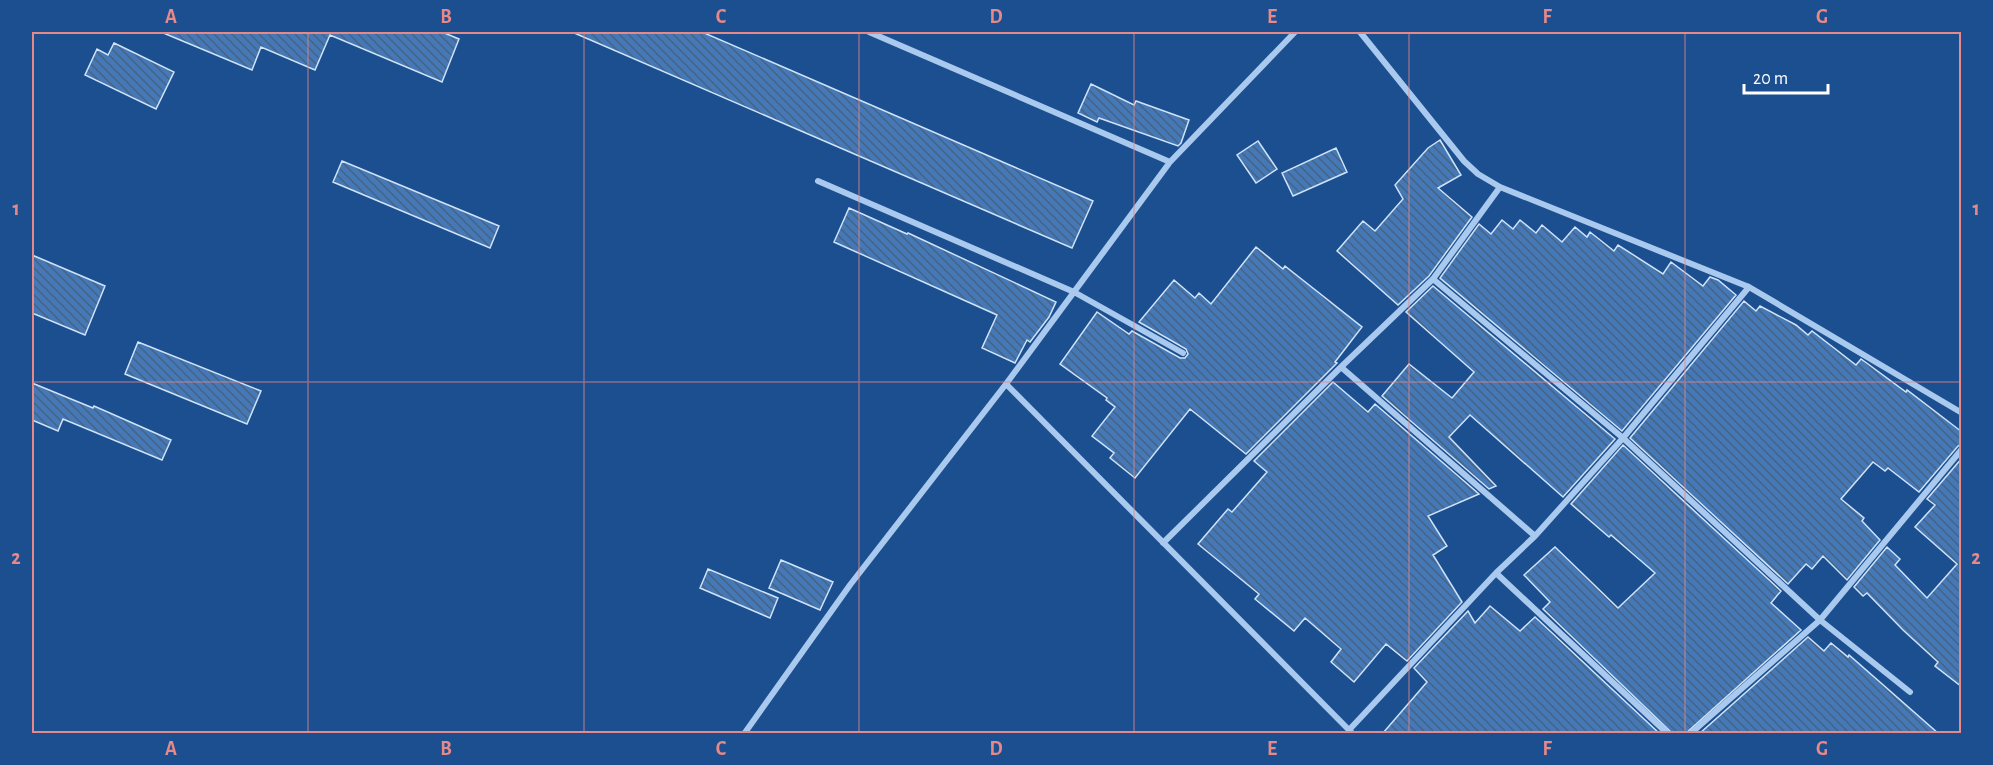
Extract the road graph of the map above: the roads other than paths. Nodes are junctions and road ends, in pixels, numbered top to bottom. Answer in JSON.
{"nodes":[{"id":1,"x":869,"y":32,"type":"edge"},
{"id":2,"x":1295,"y":32,"type":"edge"},
{"id":3,"x":1360,"y":32,"type":"edge"},
{"id":4,"x":1170,"y":162,"type":"junction"},
{"id":5,"x":818,"y":181,"type":"dead end"},
{"id":6,"x":1500,"y":187,"type":"junction"},
{"id":7,"x":1433,"y":279,"type":"junction"},
{"id":8,"x":1749,"y":287,"type":"junction"},
{"id":9,"x":1074,"y":292,"type":"junction"},
{"id":10,"x":1183,"y":352,"type":"dead end"},
{"id":11,"x":1341,"y":367,"type":"junction"},
{"id":12,"x":1006,"y":384,"type":"junction"},
{"id":13,"x":1962,"y":413,"type":"edge"},
{"id":14,"x":1623,"y":438,"type":"junction"},
{"id":15,"x":1962,"y":449,"type":"edge"},
{"id":16,"x":1535,"y":536,"type":"junction"},
{"id":17,"x":1163,"y":543,"type":"junction"},
{"id":18,"x":1496,"y":573,"type":"junction"},
{"id":19,"x":1820,"y":620,"type":"junction"},
{"id":20,"x":1910,"y":692,"type":"dead end"},
{"id":21,"x":1351,"y":732,"type":"edge"},
{"id":22,"x":744,"y":734,"type":"edge"},
{"id":23,"x":1668,"y":734,"type":"edge"},
{"id":24,"x":1690,"y":734,"type":"edge"}],
"edges":[{"from":1,"to":4,"type":"street"},
{"from":2,"to":4,"type":"street"},
{"from":3,"to":6,"type":"street"},
{"from":4,"to":9,"type":"street"},
{"from":5,"to":9,"type":"street"},
{"from":6,"to":7,"type":"street"},
{"from":6,"to":8,"type":"street"},
{"from":7,"to":11,"type":"street"},
{"from":7,"to":14,"type":"street"},
{"from":8,"to":13,"type":"street"},
{"from":8,"to":14,"type":"street"},
{"from":9,"to":10,"type":"street"},
{"from":9,"to":12,"type":"street"},
{"from":11,"to":16,"type":"street"},
{"from":11,"to":17,"type":"street"},
{"from":12,"to":17,"type":"street"},
{"from":12,"to":22,"type":"street"},
{"from":14,"to":16,"type":"street"},
{"from":14,"to":19,"type":"street"},
{"from":15,"to":19,"type":"street"},
{"from":16,"to":18,"type":"street"},
{"from":17,"to":21,"type":"street"},
{"from":18,"to":21,"type":"street"},
{"from":18,"to":23,"type":"street"},
{"from":19,"to":20,"type":"street"},
{"from":19,"to":24,"type":"street"}]}
